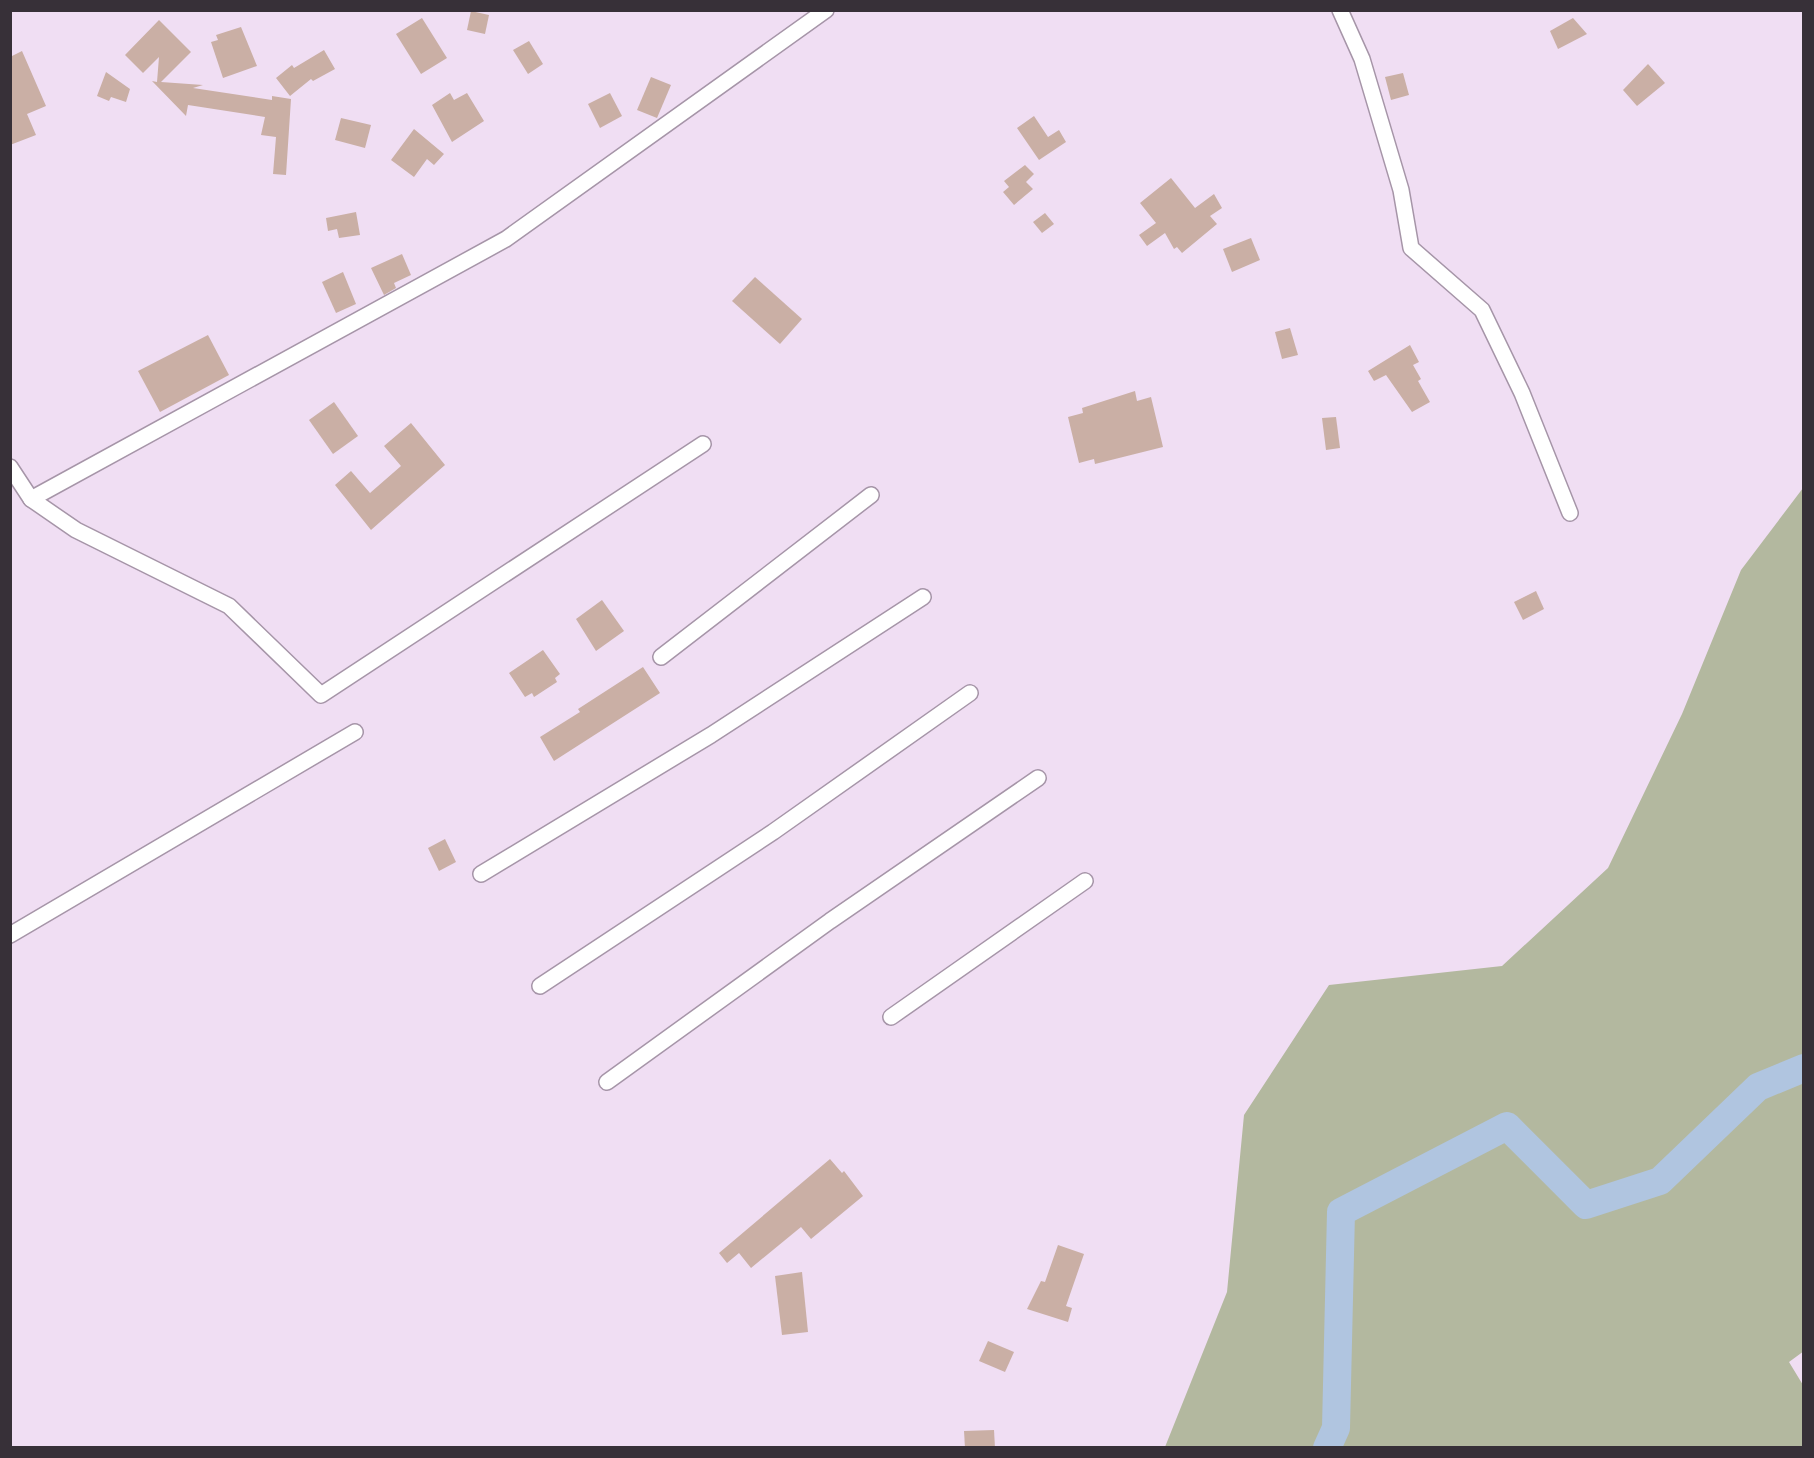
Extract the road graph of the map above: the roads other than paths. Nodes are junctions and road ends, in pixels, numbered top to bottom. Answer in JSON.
{"nodes":[{"id":1,"x":826,"y":10,"type":"edge"},
{"id":2,"x":1340,"y":10,"type":"edge"},
{"id":3,"x":703,"y":444,"type":"dead end"},
{"id":4,"x":10,"y":467,"type":"edge"},
{"id":5,"x":870,"y":495,"type":"dead end"},
{"id":6,"x":31,"y":499,"type":"junction"},
{"id":7,"x":1570,"y":513,"type":"dead end"},
{"id":8,"x":923,"y":597,"type":"dead end"},
{"id":9,"x":661,"y":657,"type":"dead end"},
{"id":10,"x":970,"y":693,"type":"dead end"},
{"id":11,"x":355,"y":732,"type":"dead end"},
{"id":12,"x":1038,"y":778,"type":"dead end"},
{"id":13,"x":482,"y":874,"type":"dead end"},
{"id":14,"x":1085,"y":881,"type":"dead end"},
{"id":15,"x":10,"y":935,"type":"edge"},
{"id":16,"x":540,"y":986,"type":"dead end"},
{"id":17,"x":891,"y":1017,"type":"dead end"},
{"id":18,"x":607,"y":1082,"type":"dead end"}],
"edges":[{"from":1,"to":6,"type":"street"},
{"from":2,"to":7,"type":"street"},
{"from":3,"to":6,"type":"street"},
{"from":4,"to":6,"type":"street"},
{"from":5,"to":9,"type":"street"},
{"from":8,"to":13,"type":"street"},
{"from":10,"to":16,"type":"street"},
{"from":11,"to":15,"type":"street"},
{"from":12,"to":18,"type":"street"},
{"from":14,"to":17,"type":"street"}]}
